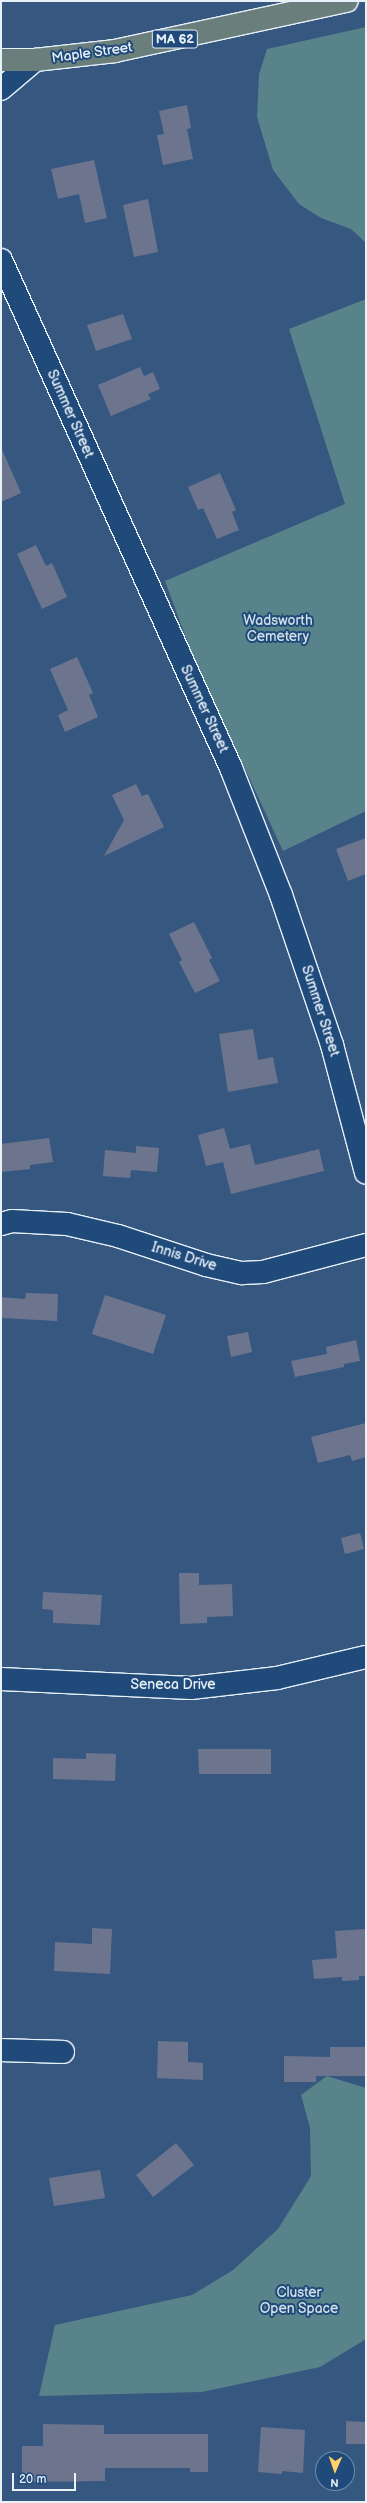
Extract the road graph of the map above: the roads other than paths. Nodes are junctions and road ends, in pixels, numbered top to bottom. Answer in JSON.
{"nodes":[{"id":1,"x":347,"y":1,"type":"edge"},
{"id":2,"x":1,"y":60,"type":"edge"},
{"id":3,"x":35,"y":60,"type":"junction"},
{"id":4,"x":1,"y":89,"type":"edge"},
{"id":5,"x":1,"y":260,"type":"edge"},
{"id":6,"x":359,"y":1124,"type":"edge"},
{"id":7,"x":366,"y":1173,"type":"edge"},
{"id":8,"x":1,"y":1224,"type":"edge"},
{"id":9,"x":366,"y":1245,"type":"edge"},
{"id":10,"x":366,"y":1657,"type":"edge"},
{"id":11,"x":1,"y":1680,"type":"edge"},
{"id":12,"x":1,"y":2050,"type":"edge"},
{"id":13,"x":63,"y":2052,"type":"dead end"}],
"edges":[{"from":1,"to":3,"type":"main road","name":"Maple Street","number":"MA 62"},
{"from":2,"to":3,"type":"main road","name":"Maple Street","number":"MA 62"},
{"from":3,"to":4,"type":"street"},
{"from":5,"to":6,"type":"street","name":"Summer Street"},
{"from":6,"to":7,"type":"street","name":"Summer Street"},
{"from":8,"to":9,"type":"street","name":"Innis Drive"},
{"from":10,"to":11,"type":"street","name":"Seneca Drive"},
{"from":12,"to":13,"type":"street"}]}
